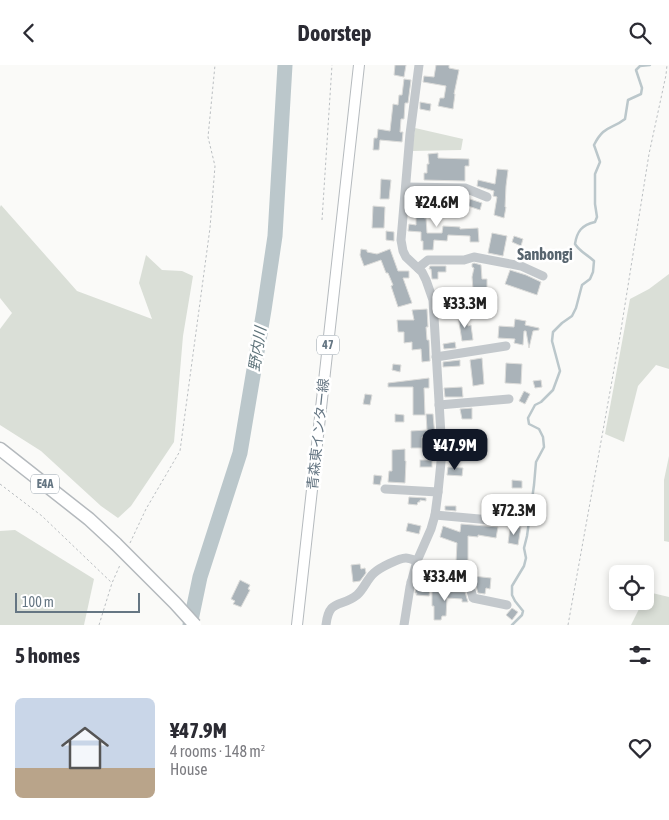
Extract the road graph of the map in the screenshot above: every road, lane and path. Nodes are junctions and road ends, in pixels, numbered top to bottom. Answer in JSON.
{"nodes":[{"id":1,"x":215,"y":65,"type":"edge"},
{"id":2,"x":332,"y":65,"type":"edge"},
{"id":3,"x":360,"y":65,"type":"edge"},
{"id":4,"x":419,"y":65,"type":"edge"},
{"id":5,"x":667,"y":65,"type":"edge"},
{"id":6,"x":406,"y":187,"type":"junction"},
{"id":7,"x":487,"y":197,"type":"dead end"},
{"id":8,"x":322,"y":220,"type":"dead end"},
{"id":9,"x":418,"y":269,"type":"junction"},
{"id":10,"x":542,"y":276,"type":"dead end"},
{"id":11,"x":506,"y":346,"type":"dead end"},
{"id":12,"x":436,"y":357,"type":"junction"},
{"id":13,"x":509,"y":399,"type":"dead end"},
{"id":14,"x":439,"y":405,"type":"junction"},
{"id":15,"x":0,"y":449,"type":"edge"},
{"id":16,"x":0,"y":484,"type":"edge"},
{"id":17,"x":385,"y":489,"type":"dead end"},
{"id":18,"x":438,"y":492,"type":"junction"},
{"id":19,"x":435,"y":515,"type":"junction"},
{"id":20,"x":514,"y":522,"type":"dead end"},
{"id":21,"x":131,"y":542,"type":"dead end"},
{"id":22,"x":123,"y":558,"type":"dead end"},
{"id":23,"x":417,"y":561,"type":"junction"},
{"id":24,"x":411,"y":582,"type":"junction"},
{"id":25,"x":112,"y":583,"type":"junction"},
{"id":26,"x":507,"y":605,"type":"dead end"},
{"id":27,"x":99,"y":625,"type":"edge"},
{"id":28,"x":195,"y":625,"type":"edge"},
{"id":29,"x":296,"y":625,"type":"edge"},
{"id":30,"x":326,"y":625,"type":"edge"},
{"id":31,"x":404,"y":625,"type":"edge"},
{"id":32,"x":568,"y":625,"type":"edge"}],
"edges":[{"from":1,"to":21,"type":"path"},
{"from":2,"to":8,"type":"path"},
{"from":3,"to":29,"type":"main road","name":"青森東インター線","number":"47"},
{"from":4,"to":6,"type":"street"},
{"from":5,"to":32,"type":"path"},
{"from":6,"to":7,"type":"street"},
{"from":6,"to":9,"type":"street"},
{"from":9,"to":10,"type":"street"},
{"from":9,"to":12,"type":"street"},
{"from":11,"to":12,"type":"street"},
{"from":12,"to":14,"type":"street"},
{"from":13,"to":14,"type":"street"},
{"from":14,"to":18,"type":"street"},
{"from":15,"to":28,"type":"highway","number":"E4A","bridge":true},
{"from":16,"to":25,"type":"path"},
{"from":17,"to":18,"type":"street"},
{"from":18,"to":19,"type":"street"},
{"from":19,"to":20,"type":"street"},
{"from":19,"to":23,"type":"street"},
{"from":22,"to":25,"type":"path"},
{"from":23,"to":24,"type":"street"},
{"from":23,"to":30,"type":"street"},
{"from":24,"to":26,"type":"street"},
{"from":24,"to":31,"type":"street"},
{"from":25,"to":27,"type":"path"}]}
